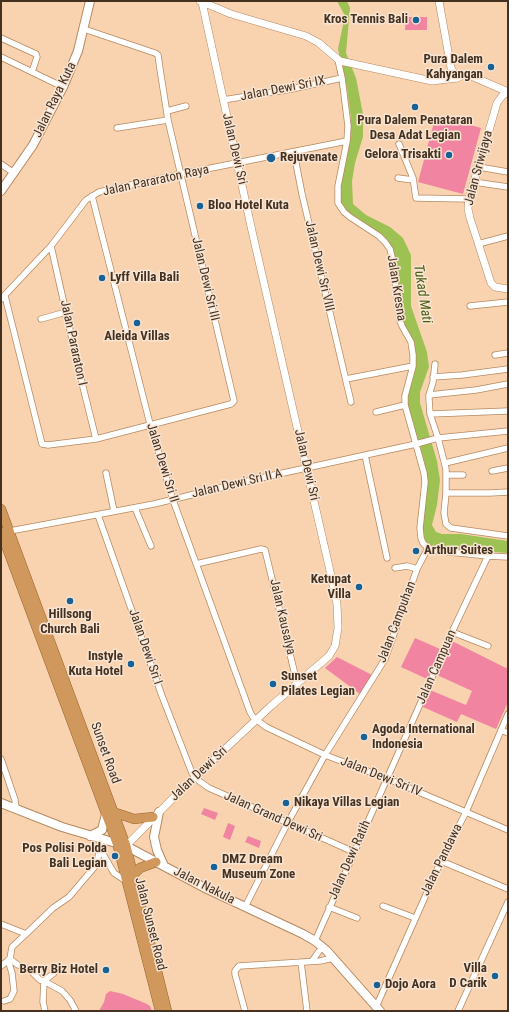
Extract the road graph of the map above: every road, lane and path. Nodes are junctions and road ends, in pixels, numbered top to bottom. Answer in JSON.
{"nodes":[{"id":1,"x":90,"y":1,"type":"edge"},
{"id":2,"x":439,"y":1,"type":"edge"},
{"id":3,"x":203,"y":5,"type":"edge"},
{"id":4,"x":84,"y":29,"type":"junction"},
{"id":5,"x":1,"y":38,"type":"edge"},
{"id":6,"x":1,"y":57,"type":"edge"},
{"id":7,"x":339,"y":60,"type":"junction"},
{"id":8,"x":32,"y":72,"type":"junction"},
{"id":9,"x":342,"y":78,"type":"junction"},
{"id":10,"x":457,"y":78,"type":"junction"},
{"id":11,"x":495,"y":86,"type":"junction"},
{"id":12,"x":63,"y":87,"type":"junction"},
{"id":13,"x":508,"y":92,"type":"edge"},
{"id":14,"x":223,"y":100,"type":"junction"},
{"id":15,"x":497,"y":103,"type":"junction"},
{"id":16,"x":186,"y":106,"type":"dead end"},
{"id":17,"x":166,"y":111,"type":"junction"},
{"id":18,"x":168,"y":120,"type":"junction"},
{"id":19,"x":117,"y":128,"type":"dead end"},
{"id":20,"x":347,"y":141,"type":"junction"},
{"id":21,"x":399,"y":144,"type":"dead end"},
{"id":22,"x":294,"y":152,"type":"junction"},
{"id":23,"x":238,"y":163,"type":"junction"},
{"id":24,"x":1,"y":164,"type":"edge"},
{"id":25,"x":479,"y":167,"type":"junction"},
{"id":26,"x":508,"y":172,"type":"edge"},
{"id":27,"x":14,"y":173,"type":"junction"},
{"id":28,"x":181,"y":174,"type":"junction"},
{"id":29,"x":398,"y":178,"type":"dead end"},
{"id":30,"x":413,"y":180,"type":"junction"},
{"id":31,"x":474,"y":182,"type":"junction"},
{"id":32,"x":3,"y":185,"type":"edge"},
{"id":33,"x":508,"y":188,"type":"edge"},
{"id":34,"x":92,"y":196,"type":"junction"},
{"id":35,"x":469,"y":199,"type":"junction"},
{"id":36,"x":508,"y":236,"type":"edge"},
{"id":37,"x":478,"y":244,"type":"junction"},
{"id":38,"x":51,"y":246,"type":"junction"},
{"id":39,"x":508,"y":289,"type":"edge"},
{"id":40,"x":3,"y":297,"type":"edge"},
{"id":41,"x":508,"y":302,"type":"edge"},
{"id":42,"x":470,"y":306,"type":"dead end"},
{"id":43,"x":66,"y":312,"type":"junction"},
{"id":44,"x":40,"y":320,"type":"dead end"},
{"id":45,"x":508,"y":353,"type":"edge"},
{"id":46,"x":495,"y":355,"type":"dead end"},
{"id":47,"x":435,"y":364,"type":"dead end"},
{"id":48,"x":413,"y":366,"type":"junction"},
{"id":49,"x":508,"y":369,"type":"edge"},
{"id":50,"x":433,"y":377,"type":"junction"},
{"id":51,"x":346,"y":379,"type":"junction"},
{"id":52,"x":508,"y":384,"type":"edge"},
{"id":53,"x":429,"y":396,"type":"junction"},
{"id":54,"x":351,"y":402,"type":"dead end"},
{"id":55,"x":405,"y":405,"type":"junction"},
{"id":56,"x":508,"y":411,"type":"edge"},
{"id":57,"x":376,"y":412,"type":"dead end"},
{"id":58,"x":430,"y":414,"type":"junction"},
{"id":59,"x":150,"y":424,"type":"junction"},
{"id":60,"x":508,"y":431,"type":"edge"},
{"id":61,"x":437,"y":438,"type":"junction"},
{"id":62,"x":96,"y":439,"type":"junction"},
{"id":63,"x":417,"y":444,"type":"junction"},
{"id":64,"x":508,"y":448,"type":"edge"},
{"id":65,"x":365,"y":455,"type":"junction"},
{"id":66,"x":445,"y":463,"type":"junction"},
{"id":67,"x":307,"y":468,"type":"junction"},
{"id":68,"x":508,"y":468,"type":"edge"},
{"id":69,"x":492,"y":471,"type":"dead end"},
{"id":70,"x":106,"y":473,"type":"dead end"},
{"id":71,"x":446,"y":475,"type":"junction"},
{"id":72,"x":462,"y":475,"type":"dead end"},
{"id":73,"x":508,"y":492,"type":"edge"},
{"id":74,"x":446,"y":493,"type":"junction"},
{"id":75,"x":173,"y":500,"type":"junction"},
{"id":76,"x":135,"y":508,"type":"junction"},
{"id":77,"x":1,"y":509,"type":"edge"},
{"id":78,"x":114,"y":511,"type":"junction"},
{"id":79,"x":98,"y":515,"type":"junction"},
{"id":80,"x":5,"y":532,"type":"edge"},
{"id":81,"x":508,"y":536,"type":"edge"},
{"id":82,"x":3,"y":544,"type":"edge"},
{"id":83,"x":151,"y":546,"type":"dead end"},
{"id":84,"x":428,"y":548,"type":"junction"},
{"id":85,"x":488,"y":556,"type":"junction"},
{"id":86,"x":508,"y":557,"type":"edge"},
{"id":87,"x":387,"y":558,"type":"dead end"},
{"id":88,"x":196,"y":564,"type":"junction"},
{"id":89,"x":395,"y":568,"type":"dead end"},
{"id":90,"x":417,"y":568,"type":"junction"},
{"id":91,"x":452,"y":632,"type":"junction"},
{"id":92,"x":488,"y":646,"type":"dead end"},
{"id":93,"x":297,"y":683,"type":"junction"},
{"id":94,"x":508,"y":714,"type":"edge"},
{"id":95,"x":256,"y":721,"type":"junction"},
{"id":96,"x":501,"y":730,"type":"junction"},
{"id":97,"x":508,"y":733,"type":"edge"},
{"id":98,"x":325,"y":755,"type":"junction"},
{"id":99,"x":1,"y":759,"type":"edge"},
{"id":100,"x":195,"y":777,"type":"junction"},
{"id":101,"x":386,"y":778,"type":"junction"},
{"id":102,"x":1,"y":803,"type":"edge"},
{"id":103,"x":16,"y":809,"type":"junction"},
{"id":104,"x":466,"y":812,"type":"junction"},
{"id":105,"x":110,"y":813,"type":"junction"},
{"id":106,"x":156,"y":815,"type":"junction"},
{"id":107,"x":287,"y":824,"type":"junction"},
{"id":108,"x":508,"y":830,"type":"edge"},
{"id":109,"x":90,"y":836,"type":"junction"},
{"id":110,"x":102,"y":839,"type":"junction"},
{"id":111,"x":121,"y":845,"type":"junction"},
{"id":112,"x":100,"y":849,"type":"junction"},
{"id":113,"x":354,"y":852,"type":"junction"},
{"id":114,"x":441,"y":860,"type":"junction"},
{"id":115,"x":160,"y":864,"type":"junction"},
{"id":116,"x":133,"y":875,"type":"junction"},
{"id":117,"x":126,"y":881,"type":"junction"},
{"id":118,"x":508,"y":889,"type":"edge"},
{"id":119,"x":508,"y":902,"type":"edge"},
{"id":120,"x":383,"y":906,"type":"dead end"},
{"id":121,"x":246,"y":907,"type":"junction"},
{"id":122,"x":330,"y":907,"type":"junction"},
{"id":123,"x":357,"y":918,"type":"dead end"},
{"id":124,"x":415,"y":918,"type":"junction"},
{"id":125,"x":1,"y":924,"type":"edge"},
{"id":126,"x":26,"y":934,"type":"junction"},
{"id":127,"x":314,"y":941,"type":"junction"},
{"id":128,"x":322,"y":947,"type":"junction"},
{"id":129,"x":333,"y":958,"type":"junction"},
{"id":130,"x":9,"y":959,"type":"junction"},
{"id":131,"x":312,"y":961,"type":"junction"},
{"id":132,"x":301,"y":962,"type":"junction"},
{"id":133,"x":1,"y":966,"type":"edge"},
{"id":134,"x":54,"y":973,"type":"dead end"},
{"id":135,"x":44,"y":981,"type":"junction"},
{"id":136,"x":4,"y":1001,"type":"dead end"},
{"id":137,"x":376,"y":1008,"type":"edge"},
{"id":138,"x":45,"y":1011,"type":"edge"},
{"id":139,"x":76,"y":1011,"type":"edge"},
{"id":140,"x":160,"y":1011,"type":"edge"},
{"id":141,"x":167,"y":1011,"type":"edge"},
{"id":142,"x":245,"y":1011,"type":"edge"},
{"id":143,"x":307,"y":1011,"type":"edge"},
{"id":144,"x":458,"y":1011,"type":"edge"}],
"edges":[{"from":1,"to":4,"type":"main road","name":"Jalan Raya Kuta"},
{"from":2,"to":10,"type":"street"},
{"from":3,"to":7,"type":"street"},
{"from":3,"to":14,"type":"street","name":"Jalan Dewi Sri"},
{"from":4,"to":12,"type":"main road","name":"Jalan Raya Kuta"},
{"from":4,"to":17,"type":"street","name":"Jalan Dewi Sri III"},
{"from":5,"to":8,"type":"street"},
{"from":6,"to":8,"type":"street"},
{"from":7,"to":9,"type":"street","name":"Jalan Kresna"},
{"from":7,"to":10,"type":"street"},
{"from":8,"to":12,"type":"street"},
{"from":9,"to":14,"type":"street","name":"Jalan Dewi Sri IX"},
{"from":9,"to":20,"type":"street","name":"Jalan Kresna"},
{"from":10,"to":11,"type":"street"},
{"from":11,"to":13,"type":"street"},
{"from":11,"to":15,"type":"street","name":"Jalan Sriwijaya"},
{"from":12,"to":27,"type":"main road","name":"Jalan Raya Kuta"},
{"from":13,"to":15,"type":"street","name":"Jalan Sriwijaya"},
{"from":14,"to":23,"type":"street","name":"Jalan Dewi Sri"},
{"from":15,"to":25,"type":"street","name":"Jalan Sriwijaya"},
{"from":16,"to":17,"type":"street"},
{"from":17,"to":18,"type":"street","name":"Jalan Dewi Sri III"},
{"from":18,"to":19,"type":"street"},
{"from":18,"to":28,"type":"street","name":"Jalan Dewi Sri III"},
{"from":20,"to":22,"type":"street","name":"Jalan Pararaton Raya"},
{"from":20,"to":48,"type":"street","name":"Jalan Kresna"},
{"from":21,"to":30,"type":"street"},
{"from":22,"to":23,"type":"street","name":"Jalan Pararaton Raya"},
{"from":22,"to":51,"type":"street","name":"Jalan Dewi Sri VIII"},
{"from":23,"to":28,"type":"street","name":"Jalan Pararaton Raya"},
{"from":23,"to":67,"type":"street","name":"Jalan Dewi Sri"},
{"from":24,"to":27,"type":"street"},
{"from":25,"to":26,"type":"street"},
{"from":25,"to":31,"type":"street","name":"Jalan Sriwijaya"},
{"from":27,"to":32,"type":"main road","name":"Jalan Raya Kuta"},
{"from":28,"to":34,"type":"street","name":"Jalan Pararaton Raya"},
{"from":28,"to":59,"type":"street","name":"Jalan Dewi Sri III"},
{"from":29,"to":30,"type":"street"},
{"from":30,"to":35,"type":"street"},
{"from":31,"to":33,"type":"street"},
{"from":31,"to":35,"type":"street","name":"Jalan Sriwijaya"},
{"from":34,"to":38,"type":"street","name":"Jalan Pararaton Raya"},
{"from":34,"to":59,"type":"street","name":"Jalan Dewi Sri II"},
{"from":35,"to":37,"type":"street","name":"Jalan Sriwijaya"},
{"from":36,"to":37,"type":"street"},
{"from":37,"to":39,"type":"street","name":"Jalan Sriwijaya"},
{"from":38,"to":40,"type":"street","name":"Jalan Pararaton Raya"},
{"from":38,"to":43,"type":"street","name":"Jalan Pararaton I"},
{"from":40,"to":62,"type":"street"},
{"from":41,"to":42,"type":"street"},
{"from":43,"to":44,"type":"street"},
{"from":43,"to":62,"type":"street","name":"Jalan Pararaton I"},
{"from":45,"to":46,"type":"street"},
{"from":47,"to":50,"type":"street"},
{"from":48,"to":51,"type":"street"},
{"from":48,"to":55,"type":"street","name":"Jalan Kresna"},
{"from":49,"to":50,"type":"street"},
{"from":50,"to":53,"type":"street"},
{"from":51,"to":54,"type":"street","name":"Jalan Dewi Sri VIII"},
{"from":52,"to":53,"type":"street"},
{"from":53,"to":58,"type":"street"},
{"from":55,"to":57,"type":"street"},
{"from":55,"to":63,"type":"street","name":"Jalan Kresna"},
{"from":56,"to":58,"type":"street"},
{"from":58,"to":61,"type":"street"},
{"from":59,"to":62,"type":"street"},
{"from":59,"to":75,"type":"street","name":"Jalan Dewi Sri II"},
{"from":60,"to":61,"type":"street","name":"Jalan Dewi Sri II A"},
{"from":61,"to":63,"type":"street","name":"Jalan Dewi Sri II A"},
{"from":61,"to":66,"type":"street"},
{"from":63,"to":65,"type":"street","name":"Jalan Dewi Sri II A"},
{"from":63,"to":84,"type":"street","name":"Jalan Kresna"},
{"from":64,"to":66,"type":"street"},
{"from":65,"to":67,"type":"street","name":"Jalan Dewi Sri II A"},
{"from":65,"to":87,"type":"street"},
{"from":66,"to":71,"type":"street"},
{"from":67,"to":75,"type":"street","name":"Jalan Dewi Sri II A"},
{"from":67,"to":93,"type":"street","name":"Jalan Dewi Sri"},
{"from":68,"to":69,"type":"street"},
{"from":70,"to":78,"type":"street"},
{"from":71,"to":72,"type":"street"},
{"from":71,"to":74,"type":"street"},
{"from":73,"to":74,"type":"street"},
{"from":74,"to":81,"type":"street"},
{"from":75,"to":76,"type":"street","name":"Jalan Dewi Sri II A"},
{"from":75,"to":88,"type":"street","name":"Jalan Dewi Sri II"},
{"from":76,"to":78,"type":"street","name":"Jalan Dewi Sri II A"},
{"from":76,"to":83,"type":"street"},
{"from":77,"to":80,"type":"highway","name":"Sunset Road"},
{"from":78,"to":79,"type":"street","name":"Jalan Dewi Sri II A"},
{"from":79,"to":80,"type":"street","name":"Jalan Dewi Sri II A"},
{"from":79,"to":100,"type":"street","name":"Jalan Dewi Sri I"},
{"from":80,"to":82,"type":"highway","name":"Sunset Road"},
{"from":80,"to":105,"type":"highway","name":"Sunset Road"},
{"from":82,"to":105,"type":"highway","name":"Sunset Road"},
{"from":84,"to":85,"type":"street"},
{"from":84,"to":90,"type":"street","name":"Jalan Campuhan"},
{"from":85,"to":86,"type":"street"},
{"from":85,"to":91,"type":"street","name":"Jalan Campuan"},
{"from":88,"to":93,"type":"street","name":"Jalan Kausalya"},
{"from":88,"to":95,"type":"street","name":"Jalan Dewi Sri II"},
{"from":89,"to":90,"type":"street"},
{"from":90,"to":98,"type":"street","name":"Jalan Campuhan"},
{"from":91,"to":92,"type":"street"},
{"from":91,"to":101,"type":"street","name":"Jalan Campuan"},
{"from":93,"to":95,"type":"street","name":"Jalan Dewi Sri"},
{"from":94,"to":96,"type":"street","name":"Jalan Pandawa"},
{"from":95,"to":98,"type":"street","name":"Jalan Dewi Sri IV"},
{"from":95,"to":100,"type":"street","name":"Jalan Dewi Sri"},
{"from":96,"to":97,"type":"street"},
{"from":96,"to":104,"type":"street","name":"Jalan Pandawa"},
{"from":98,"to":101,"type":"street","name":"Jalan Dewi Sri IV"},
{"from":98,"to":107,"type":"street","name":"Jalan Campuhan"},
{"from":99,"to":103,"type":"street"},
{"from":100,"to":106,"type":"street","name":"Jalan Dewi Sri"},
{"from":100,"to":107,"type":"street","name":"Jalan Grand Dewi Sri"},
{"from":101,"to":104,"type":"street","name":"Jalan Dewi Sri IV"},
{"from":101,"to":113,"type":"street","name":"Jalan Dewi Ratih"},
{"from":102,"to":103,"type":"main road","name":"Jalan Nakula"},
{"from":103,"to":109,"type":"main road","name":"Jalan Nakula"},
{"from":104,"to":108,"type":"street","name":"Jalan Dewi Sri IV"},
{"from":104,"to":114,"type":"street","name":"Jalan Pandawa"},
{"from":105,"to":106,"type":"highway"},
{"from":105,"to":109,"type":"main road"},
{"from":105,"to":111,"type":"highway","name":"Sunset Road"},
{"from":106,"to":111,"type":"street","name":"Jalan Dewi Sri"},
{"from":106,"to":115,"type":"main road"},
{"from":107,"to":113,"type":"street","name":"Jalan Grand Dewi Sri"},
{"from":107,"to":121,"type":"street","name":"Jalan Campuhan"},
{"from":109,"to":110,"type":"main road","name":"Jalan Nakula"},
{"from":110,"to":111,"type":"main road","name":"Jalan Nakula"},
{"from":110,"to":112,"type":"street"},
{"from":111,"to":115,"type":"main road","name":"Jalan Nakula"},
{"from":111,"to":116,"type":"highway","name":"Sunset Road"},
{"from":111,"to":117,"type":"highway","name":"Jalan Sunset Road"},
{"from":112,"to":117,"type":"street"},
{"from":112,"to":126,"type":"street"},
{"from":113,"to":122,"type":"street","name":"Jalan Dewi Ratih"},
{"from":114,"to":118,"type":"street"},
{"from":114,"to":124,"type":"street","name":"Jalan Pandawa"},
{"from":115,"to":116,"type":"highway"},
{"from":115,"to":121,"type":"main road","name":"Jalan Nakula"},
{"from":116,"to":141,"type":"highway","name":"Sunset Road"},
{"from":117,"to":140,"type":"highway","name":"Jalan Sunset Road"},
{"from":119,"to":144,"type":"street"},
{"from":120,"to":124,"type":"street"},
{"from":121,"to":127,"type":"main road","name":"Jalan Nakula"},
{"from":122,"to":123,"type":"street"},
{"from":122,"to":127,"type":"street","name":"Jalan Dewi Ratih"},
{"from":124,"to":137,"type":"street","name":"Jalan Pandawa"},
{"from":125,"to":126,"type":"street"},
{"from":126,"to":130,"type":"street"},
{"from":127,"to":128,"type":"main road","name":"Jalan Nakula"},
{"from":128,"to":129,"type":"main road","name":"Jalan Nakula"},
{"from":128,"to":131,"type":"street"},
{"from":129,"to":131,"type":"street"},
{"from":129,"to":137,"type":"main road","name":"Jalan Nakula"},
{"from":130,"to":133,"type":"street"},
{"from":130,"to":135,"type":"street"},
{"from":130,"to":136,"type":"street"},
{"from":131,"to":132,"type":"street"},
{"from":132,"to":142,"type":"street"},
{"from":132,"to":143,"type":"street"},
{"from":134,"to":135,"type":"street"},
{"from":135,"to":138,"type":"street"},
{"from":135,"to":139,"type":"street"}]}
